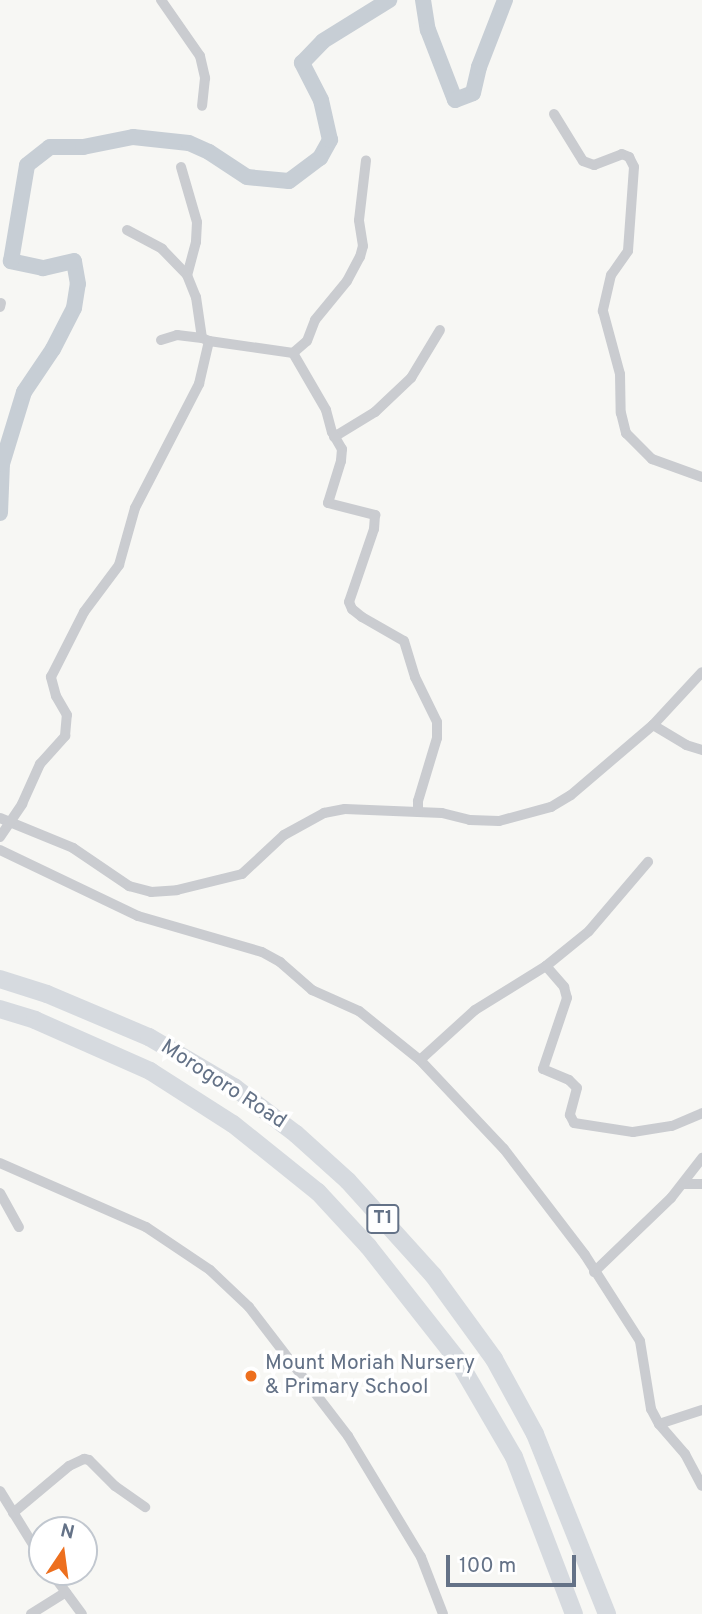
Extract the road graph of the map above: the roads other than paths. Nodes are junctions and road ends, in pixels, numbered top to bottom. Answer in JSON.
{"nodes":[{"id":1,"x":161,"y":0,"type":"edge"},
{"id":2,"x":202,"y":106,"type":"dead end"},
{"id":3,"x":554,"y":114,"type":"dead end"},
{"id":4,"x":366,"y":160,"type":"dead end"},
{"id":5,"x":181,"y":167,"type":"dead end"},
{"id":6,"x":127,"y":230,"type":"dead end"},
{"id":7,"x":187,"y":275,"type":"junction"},
{"id":8,"x":440,"y":330,"type":"dead end"},
{"id":9,"x":206,"y":339,"type":"junction"},
{"id":10,"x":161,"y":340,"type":"dead end"},
{"id":11,"x":293,"y":353,"type":"junction"},
{"id":12,"x":334,"y":437,"type":"junction"},
{"id":13,"x":702,"y":477,"type":"edge"},
{"id":14,"x":702,"y":672,"type":"edge"},
{"id":15,"x":653,"y":725,"type":"junction"},
{"id":16,"x":702,"y":750,"type":"edge"},
{"id":17,"x":418,"y":812,"type":"junction"},
{"id":18,"x":5,"y":820,"type":"edge"},
{"id":19,"x":0,"y":837,"type":"edge"},
{"id":20,"x":0,"y":850,"type":"edge"},
{"id":21,"x":648,"y":862,"type":"dead end"},
{"id":22,"x":546,"y":966,"type":"junction"},
{"id":23,"x":0,"y":979,"type":"edge"},
{"id":24,"x":0,"y":1009,"type":"edge"},
{"id":25,"x":420,"y":1060,"type":"junction"},
{"id":26,"x":702,"y":1113,"type":"edge"},
{"id":27,"x":702,"y":1158,"type":"edge"},
{"id":28,"x":0,"y":1163,"type":"edge"},
{"id":29,"x":683,"y":1184,"type":"junction"},
{"id":30,"x":702,"y":1184,"type":"edge"},
{"id":31,"x":0,"y":1193,"type":"edge"},
{"id":32,"x":19,"y":1227,"type":"dead end"},
{"id":33,"x":594,"y":1272,"type":"junction"},
{"id":34,"x":702,"y":1410,"type":"edge"},
{"id":35,"x":659,"y":1424,"type":"junction"},
{"id":36,"x":702,"y":1486,"type":"edge"},
{"id":37,"x":0,"y":1491,"type":"edge"},
{"id":38,"x":145,"y":1507,"type":"dead end"},
{"id":39,"x":13,"y":1513,"type":"junction"},
{"id":40,"x":28,"y":1537,"type":"edge"},
{"id":41,"x":62,"y":1586,"type":"edge"},
{"id":42,"x":66,"y":1592,"type":"junction"},
{"id":43,"x":31,"y":1614,"type":"edge"},
{"id":44,"x":82,"y":1614,"type":"edge"},
{"id":45,"x":443,"y":1614,"type":"edge"},
{"id":46,"x":574,"y":1614,"type":"edge"},
{"id":47,"x":607,"y":1614,"type":"edge"}],
"edges":[{"from":1,"to":2,"type":"street"},
{"from":3,"to":13,"type":"street"},
{"from":4,"to":11,"type":"street"},
{"from":5,"to":7,"type":"street"},
{"from":6,"to":7,"type":"street"},
{"from":7,"to":9,"type":"street"},
{"from":8,"to":12,"type":"street"},
{"from":9,"to":10,"type":"street"},
{"from":9,"to":11,"type":"street"},
{"from":9,"to":18,"type":"street"},
{"from":11,"to":12,"type":"street"},
{"from":12,"to":17,"type":"street"},
{"from":14,"to":15,"type":"street"},
{"from":15,"to":16,"type":"street"},
{"from":15,"to":17,"type":"street"},
{"from":17,"to":18,"type":"street"},
{"from":18,"to":19,"type":"street"},
{"from":20,"to":25,"type":"street"},
{"from":21,"to":22,"type":"street"},
{"from":22,"to":25,"type":"street"},
{"from":22,"to":26,"type":"street"},
{"from":23,"to":47,"type":"highway","name":"Morogoro Road","number":"T1"},
{"from":24,"to":46,"type":"highway","name":"Morogoro Road","number":"T1"},
{"from":25,"to":33,"type":"street"},
{"from":27,"to":29,"type":"street"},
{"from":28,"to":45,"type":"street"},
{"from":29,"to":30,"type":"street"},
{"from":29,"to":33,"type":"street"},
{"from":31,"to":32,"type":"street"},
{"from":33,"to":35,"type":"street"},
{"from":34,"to":35,"type":"street"},
{"from":35,"to":36,"type":"street"},
{"from":37,"to":39,"type":"street"},
{"from":38,"to":39,"type":"street"},
{"from":39,"to":40,"type":"street"},
{"from":41,"to":42,"type":"street"},
{"from":42,"to":43,"type":"street"},
{"from":42,"to":44,"type":"street"}]}
